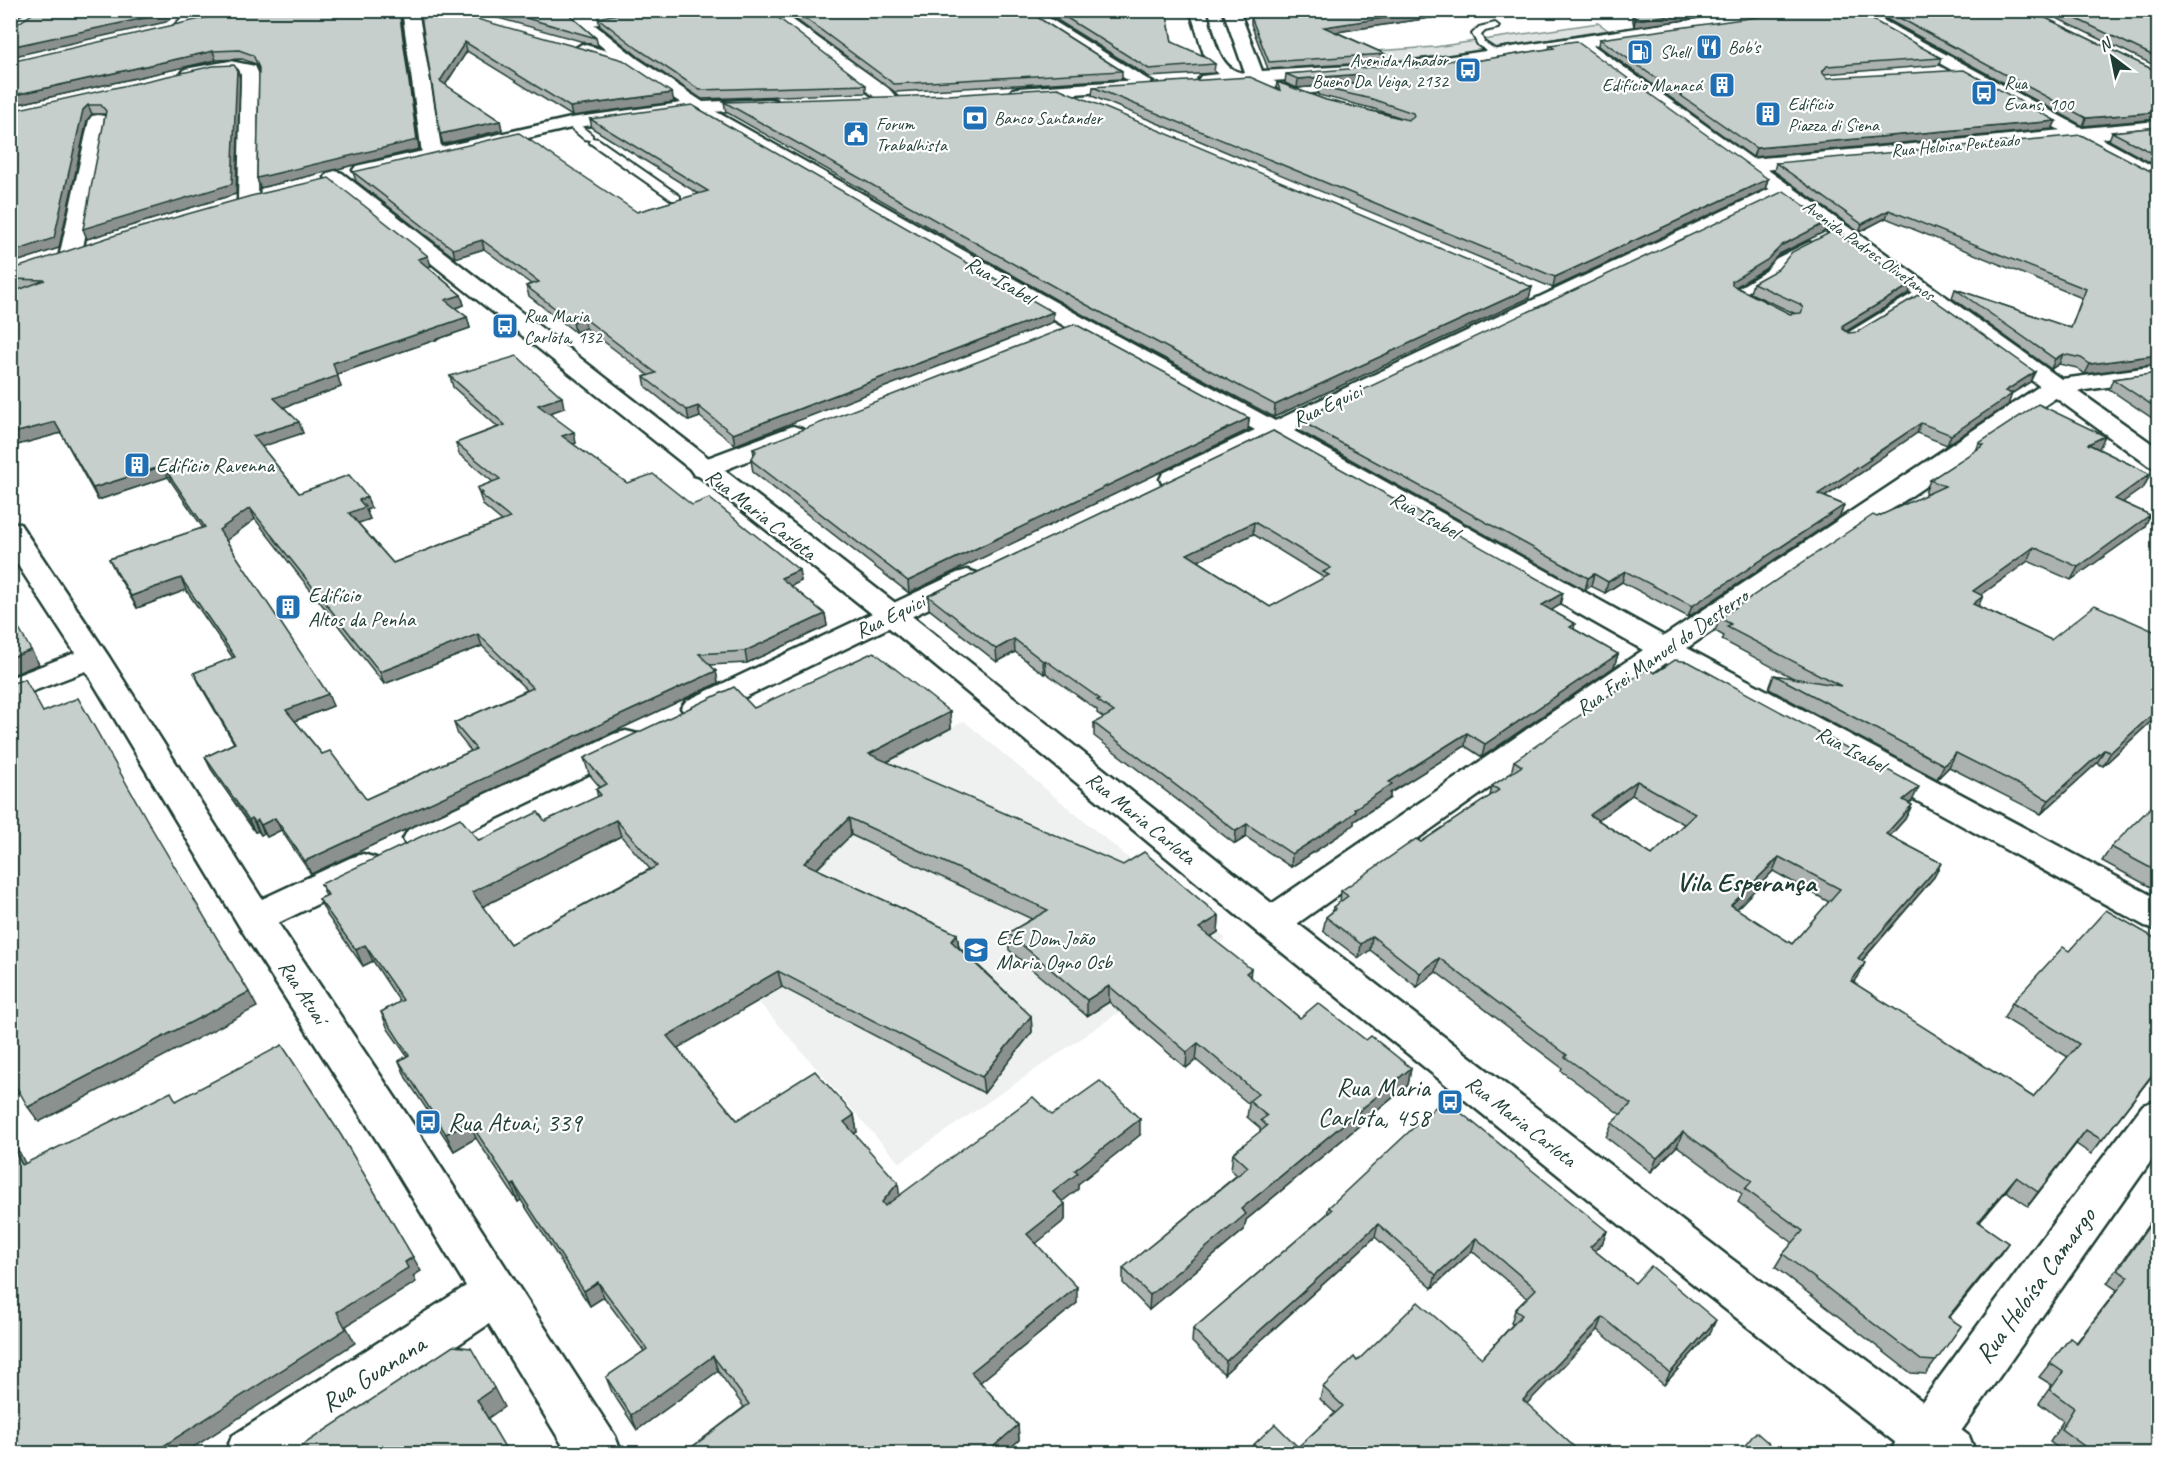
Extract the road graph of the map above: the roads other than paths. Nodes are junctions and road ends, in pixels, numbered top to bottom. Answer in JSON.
{"nodes":[{"id":1,"x":410,"y":10,"type":"edge"},
{"id":2,"x":566,"y":10,"type":"edge"},
{"id":3,"x":646,"y":10,"type":"edge"},
{"id":4,"x":768,"y":10,"type":"edge"},
{"id":5,"x":1024,"y":10,"type":"edge"},
{"id":6,"x":1198,"y":10,"type":"edge"},
{"id":7,"x":1231,"y":10,"type":"edge"},
{"id":8,"x":1700,"y":10,"type":"edge"},
{"id":9,"x":1807,"y":10,"type":"edge"},
{"id":10,"x":1851,"y":10,"type":"edge"},
{"id":11,"x":206,"y":15,"type":"edge"},
{"id":12,"x":1716,"y":21,"type":"junction"},
{"id":13,"x":582,"y":22,"type":"junction"},
{"id":14,"x":1495,"y":26,"type":"dead end"},
{"id":15,"x":175,"y":28,"type":"edge"},
{"id":16,"x":1577,"y":41,"type":"junction"},
{"id":17,"x":566,"y":45,"type":"edge"},
{"id":18,"x":1496,"y":54,"type":"junction"},
{"id":19,"x":632,"y":63,"type":"junction"},
{"id":20,"x":1215,"y":64,"type":"junction"},
{"id":21,"x":1961,"y":71,"type":"junction"},
{"id":22,"x":1938,"y":73,"type":"edge"},
{"id":23,"x":1255,"y":77,"type":"junction"},
{"id":24,"x":171,"y":78,"type":"edge"},
{"id":25,"x":1237,"y":78,"type":"junction"},
{"id":26,"x":1168,"y":83,"type":"edge"},
{"id":27,"x":1146,"y":84,"type":"junction"},
{"id":28,"x":1356,"y":86,"type":"edge"},
{"id":29,"x":1061,"y":90,"type":"junction"},
{"id":30,"x":1294,"y":92,"type":"junction"},
{"id":31,"x":1005,"y":94,"type":"edge"},
{"id":32,"x":867,"y":101,"type":"edge"},
{"id":33,"x":1320,"y":102,"type":"edge"},
{"id":34,"x":788,"y":104,"type":"edge"},
{"id":35,"x":697,"y":106,"type":"junction"},
{"id":36,"x":1100,"y":106,"type":"edge"},
{"id":37,"x":98,"y":120,"type":"edge"},
{"id":38,"x":571,"y":123,"type":"junction"},
{"id":39,"x":2158,"y":128,"type":"edge"},
{"id":40,"x":2079,"y":134,"type":"junction"},
{"id":41,"x":432,"y":153,"type":"junction"},
{"id":42,"x":1751,"y":165,"type":"junction"},
{"id":43,"x":2158,"y":177,"type":"edge"},
{"id":44,"x":1785,"y":189,"type":"junction"},
{"id":45,"x":270,"y":194,"type":"edge"},
{"id":46,"x":676,"y":198,"type":"edge"},
{"id":47,"x":248,"y":199,"type":"junction"},
{"id":48,"x":226,"y":206,"type":"edge"},
{"id":49,"x":1828,"y":235,"type":"junction"},
{"id":50,"x":92,"y":246,"type":"edge"},
{"id":51,"x":71,"y":253,"type":"junction"},
{"id":52,"x":51,"y":260,"type":"edge"},
{"id":53,"x":1925,"y":290,"type":"junction"},
{"id":54,"x":1762,"y":306,"type":"edge"},
{"id":55,"x":1076,"y":323,"type":"junction"},
{"id":56,"x":1043,"y":336,"type":"edge"},
{"id":57,"x":1847,"y":337,"type":"edge"},
{"id":58,"x":2158,"y":373,"type":"edge"},
{"id":59,"x":2056,"y":386,"type":"junction"},
{"id":60,"x":813,"y":426,"type":"edge"},
{"id":61,"x":1273,"y":430,"type":"junction"},
{"id":62,"x":2158,"y":460,"type":"edge"},
{"id":63,"x":703,"y":469,"type":"junction"},
{"id":64,"x":1146,"y":492,"type":"edge"},
{"id":65,"x":10,"y":530,"type":"edge"},
{"id":66,"x":987,"y":569,"type":"edge"},
{"id":67,"x":892,"y":615,"type":"junction"},
{"id":68,"x":1665,"y":649,"type":"junction"},
{"id":69,"x":93,"y":657,"type":"junction"},
{"id":70,"x":10,"y":690,"type":"edge"},
{"id":71,"x":2158,"y":916,"type":"edge"},
{"id":72,"x":254,"y":919,"type":"junction"},
{"id":73,"x":1270,"y":923,"type":"junction"},
{"id":74,"x":2158,"y":1118,"type":"edge"},
{"id":75,"x":496,"y":1293,"type":"junction"},
{"id":76,"x":1931,"y":1447,"type":"edge"},
{"id":77,"x":250,"y":1454,"type":"edge"},
{"id":78,"x":597,"y":1454,"type":"edge"}],
"edges":[{"from":1,"to":41,"type":"street"},
{"from":2,"to":13,"type":"street"},
{"from":3,"to":13,"type":"street"},
{"from":4,"to":32,"type":"street"},
{"from":5,"to":27,"type":"street"},
{"from":6,"to":20,"type":"street"},
{"from":7,"to":23,"type":"street"},
{"from":8,"to":12,"type":"street"},
{"from":9,"to":12,"type":"street"},
{"from":10,"to":21,"type":"street"},
{"from":11,"to":15,"type":"street"},
{"from":12,"to":16,"type":"street"},
{"from":13,"to":19,"type":"street"},
{"from":14,"to":18,"type":"lane"},
{"from":16,"to":18,"type":"street"},
{"from":16,"to":42,"type":"street","name":"Avenida Padres Olivetanos"},
{"from":17,"to":19,"type":"street"},
{"from":18,"to":23,"type":"street"},
{"from":19,"to":35,"type":"street","name":"Rua Isabel"},
{"from":20,"to":25,"type":"street"},
{"from":20,"to":25,"type":"street"},
{"from":21,"to":22,"type":"street"},
{"from":21,"to":40,"type":"street"},
{"from":23,"to":25,"type":"street"},
{"from":23,"to":30,"type":"lane"},
{"from":24,"to":47,"type":"street"},
{"from":26,"to":27,"type":"street"},
{"from":27,"to":29,"type":"street"},
{"from":28,"to":30,"type":"lane"},
{"from":29,"to":31,"type":"street"},
{"from":29,"to":36,"type":"street"},
{"from":30,"to":33,"type":"lane"},
{"from":34,"to":35,"type":"street"},
{"from":35,"to":38,"type":"street"},
{"from":35,"to":55,"type":"street","name":"Rua Isabel"},
{"from":37,"to":51,"type":"street"},
{"from":38,"to":41,"type":"street"},
{"from":38,"to":46,"type":"lane"},
{"from":39,"to":40,"type":"street","name":"Rua Heloisa Penteado"},
{"from":40,"to":42,"type":"street","name":"Rua Heloisa Penteado"},
{"from":40,"to":43,"type":"street"},
{"from":41,"to":63,"type":"street","name":"Rua Maria Carlota"},
{"from":42,"to":44,"type":"street","name":"Avenida Padres Olivetanos"},
{"from":44,"to":49,"type":"street","name":"Avenida Padres Olivetanos"},
{"from":44,"to":61,"type":"street","name":"Rua Equici"},
{"from":45,"to":47,"type":"street"},
{"from":47,"to":48,"type":"street"},
{"from":49,"to":53,"type":"street","name":"Avenida Padres Olivetanos"},
{"from":49,"to":54,"type":"lane"},
{"from":50,"to":51,"type":"street"},
{"from":51,"to":52,"type":"street"},
{"from":53,"to":57,"type":"lane"},
{"from":53,"to":59,"type":"street","name":"Avenida Padres Olivetanos"},
{"from":55,"to":56,"type":"street"},
{"from":55,"to":61,"type":"street","name":"Rua Isabel"},
{"from":58,"to":59,"type":"street"},
{"from":59,"to":62,"type":"street","name":"Avenida Padres Olivetanos"},
{"from":59,"to":68,"type":"street","name":"Rua Frei Manuel do Desterro"},
{"from":60,"to":63,"type":"street"},
{"from":61,"to":64,"type":"street","name":"Rua Equici"},
{"from":61,"to":68,"type":"street","name":"Rua Isabel"},
{"from":63,"to":67,"type":"street","name":"Rua Maria Carlota"},
{"from":65,"to":69,"type":"street","name":"Rua Atuaí"},
{"from":66,"to":67,"type":"street","name":"Rua Equici"},
{"from":67,"to":72,"type":"street","name":"Rua Equici"},
{"from":67,"to":73,"type":"street","name":"Rua Maria Carlota"},
{"from":68,"to":71,"type":"street","name":"Rua Isabel"},
{"from":68,"to":73,"type":"street","name":"Rua Frei Manuel do Desterro"},
{"from":69,"to":70,"type":"street"},
{"from":69,"to":72,"type":"street","name":"Rua Atuaí"},
{"from":72,"to":75,"type":"street","name":"Rua Atuaí"},
{"from":73,"to":76,"type":"street","name":"Rua Maria Carlota"},
{"from":74,"to":76,"type":"street","name":"Rua Heloísa Camargo"},
{"from":75,"to":77,"type":"street","name":"Rua Guanana"},
{"from":75,"to":78,"type":"street","name":"Rua Atuaí"}]}
